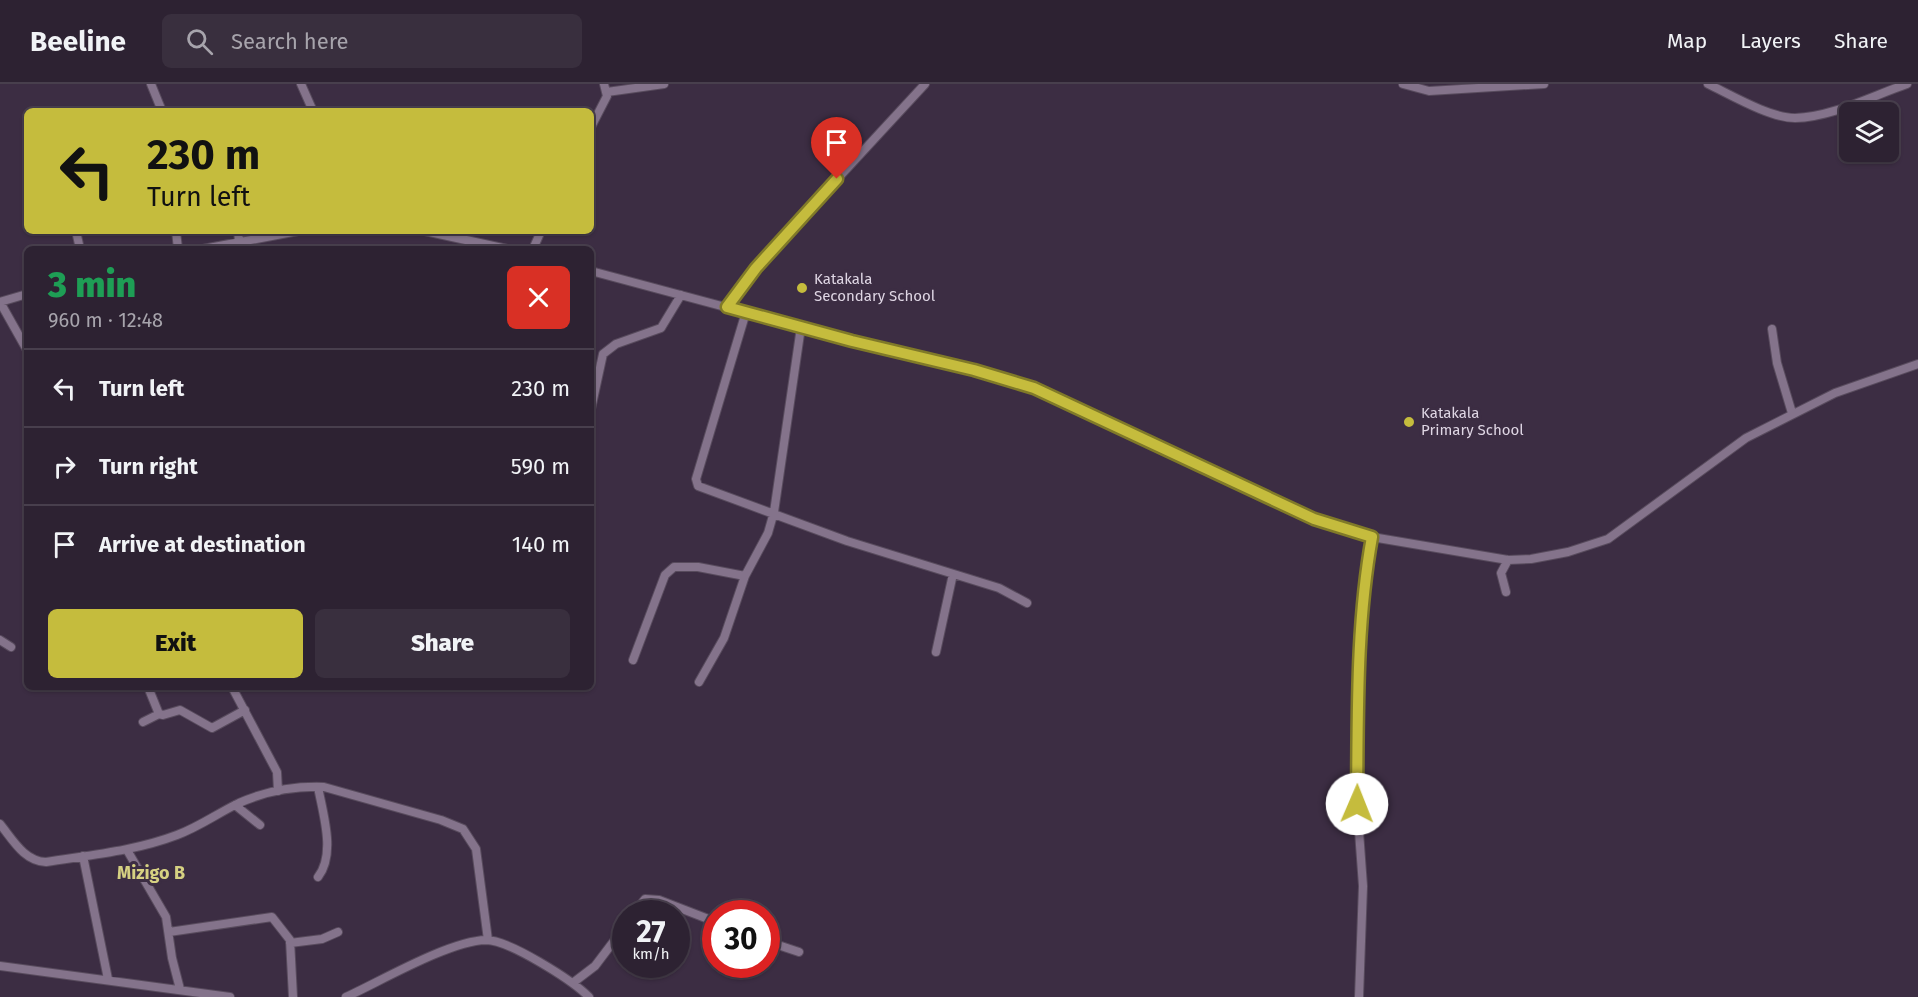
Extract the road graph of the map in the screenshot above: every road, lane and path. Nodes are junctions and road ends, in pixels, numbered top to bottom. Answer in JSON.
{"nodes":[{"id":1,"x":151,"y":84,"type":"edge"},
{"id":2,"x":301,"y":84,"type":"edge"},
{"id":3,"x":664,"y":84,"type":"edge"},
{"id":4,"x":925,"y":84,"type":"edge"},
{"id":5,"x":1403,"y":84,"type":"edge"},
{"id":6,"x":1544,"y":84,"type":"edge"},
{"id":7,"x":1708,"y":84,"type":"edge"},
{"id":8,"x":1907,"y":84,"type":"edge"},
{"id":9,"x":606,"y":88,"type":"edge"},
{"id":10,"x":161,"y":108,"type":"edge"},
{"id":11,"x":312,"y":108,"type":"edge"},
{"id":12,"x":594,"y":119,"type":"edge"},
{"id":13,"x":238,"y":234,"type":"edge"},
{"id":14,"x":282,"y":234,"type":"edge"},
{"id":15,"x":439,"y":234,"type":"edge"},
{"id":16,"x":239,"y":242,"type":"junction"},
{"id":17,"x":218,"y":246,"type":"edge"},
{"id":18,"x":493,"y":246,"type":"edge"},
{"id":19,"x":594,"y":272,"type":"edge"},
{"id":20,"x":24,"y":295,"type":"edge"},
{"id":21,"x":681,"y":295,"type":"junction"},
{"id":22,"x":727,"y":307,"type":"junction"},
{"id":23,"x":746,"y":312,"type":"junction"},
{"id":24,"x":801,"y":327,"type":"junction"},
{"id":25,"x":1772,"y":329,"type":"dead end"},
{"id":26,"x":24,"y":345,"type":"edge"},
{"id":27,"x":1918,"y":364,"type":"edge"},
{"id":28,"x":594,"y":395,"type":"edge"},
{"id":29,"x":1792,"y":413,"type":"junction"},
{"id":30,"x":774,"y":512,"type":"junction"},
{"id":31,"x":1372,"y":537,"type":"junction"},
{"id":32,"x":1508,"y":560,"type":"junction"},
{"id":33,"x":953,"y":574,"type":"junction"},
{"id":34,"x":745,"y":576,"type":"junction"},
{"id":35,"x":1506,"y":592,"type":"dead end"},
{"id":36,"x":1027,"y":603,"type":"dead end"},
{"id":37,"x":0,"y":640,"type":"edge"},
{"id":38,"x":11,"y":647,"type":"dead end"},
{"id":39,"x":936,"y":652,"type":"dead end"},
{"id":40,"x":633,"y":660,"type":"dead end"},
{"id":41,"x":699,"y":682,"type":"dead end"},
{"id":42,"x":149,"y":690,"type":"edge"},
{"id":43,"x":234,"y":690,"type":"edge"},
{"id":44,"x":244,"y":710,"type":"junction"},
{"id":45,"x":159,"y":714,"type":"junction"},
{"id":46,"x":142,"y":722,"type":"dead end"},
{"id":47,"x":318,"y":787,"type":"junction"},
{"id":48,"x":278,"y":791,"type":"junction"},
{"id":49,"x":235,"y":805,"type":"junction"},
{"id":50,"x":0,"y":824,"type":"edge"},
{"id":51,"x":260,"y":825,"type":"dead end"},
{"id":52,"x":128,"y":850,"type":"junction"},
{"id":53,"x":83,"y":856,"type":"junction"},
{"id":54,"x":318,"y":877,"type":"dead end"},
{"id":55,"x":644,"y":900,"type":"edge"},
{"id":56,"x":659,"y":900,"type":"edge"},
{"id":57,"x":169,"y":932,"type":"junction"},
{"id":58,"x":338,"y":932,"type":"dead end"},
{"id":59,"x":488,"y":940,"type":"junction"},
{"id":60,"x":290,"y":944,"type":"junction"},
{"id":61,"x":612,"y":944,"type":"edge"},
{"id":62,"x":780,"y":946,"type":"edge"},
{"id":63,"x":799,"y":952,"type":"dead end"},
{"id":64,"x":0,"y":966,"type":"edge"},
{"id":65,"x":108,"y":979,"type":"junction"},
{"id":66,"x":574,"y":982,"type":"junction"},
{"id":67,"x":180,"y":989,"type":"junction"},
{"id":68,"x":230,"y":997,"type":"edge"},
{"id":69,"x":293,"y":997,"type":"edge"},
{"id":70,"x":346,"y":997,"type":"edge"},
{"id":71,"x":589,"y":997,"type":"edge"},
{"id":72,"x":1359,"y":997,"type":"edge"}],
"edges":[{"from":1,"to":10,"type":"street"},
{"from":2,"to":11,"type":"street"},
{"from":3,"to":9,"type":"street"},
{"from":4,"to":22,"type":"street"},
{"from":5,"to":6,"type":"street"},
{"from":7,"to":8,"type":"street"},
{"from":9,"to":12,"type":"street"},
{"from":13,"to":16,"type":"street"},
{"from":14,"to":16,"type":"street"},
{"from":15,"to":18,"type":"street"},
{"from":16,"to":17,"type":"street"},
{"from":19,"to":21,"type":"street"},
{"from":20,"to":26,"type":"street"},
{"from":21,"to":22,"type":"street"},
{"from":21,"to":28,"type":"street"},
{"from":22,"to":23,"type":"street"},
{"from":23,"to":24,"type":"street"},
{"from":23,"to":30,"type":"street"},
{"from":24,"to":30,"type":"street"},
{"from":24,"to":31,"type":"street"},
{"from":25,"to":29,"type":"street"},
{"from":27,"to":29,"type":"street"},
{"from":29,"to":32,"type":"street"},
{"from":30,"to":33,"type":"street"},
{"from":30,"to":34,"type":"street"},
{"from":31,"to":32,"type":"street"},
{"from":31,"to":72,"type":"street"},
{"from":32,"to":35,"type":"street"},
{"from":33,"to":36,"type":"street"},
{"from":33,"to":39,"type":"street"},
{"from":34,"to":40,"type":"street"},
{"from":34,"to":41,"type":"street"},
{"from":37,"to":38,"type":"street"},
{"from":42,"to":45,"type":"street"},
{"from":43,"to":44,"type":"street"},
{"from":44,"to":45,"type":"street"},
{"from":44,"to":48,"type":"street"},
{"from":45,"to":46,"type":"street"},
{"from":47,"to":48,"type":"street"},
{"from":47,"to":54,"type":"street"},
{"from":47,"to":59,"type":"street"},
{"from":48,"to":49,"type":"street"},
{"from":49,"to":51,"type":"street"},
{"from":49,"to":52,"type":"street"},
{"from":50,"to":53,"type":"street"},
{"from":52,"to":53,"type":"street"},
{"from":52,"to":57,"type":"street"},
{"from":53,"to":65,"type":"street"},
{"from":55,"to":56,"type":"street"},
{"from":57,"to":60,"type":"street"},
{"from":57,"to":67,"type":"street"},
{"from":58,"to":60,"type":"street"},
{"from":59,"to":66,"type":"street"},
{"from":59,"to":70,"type":"street"},
{"from":60,"to":69,"type":"street"},
{"from":61,"to":66,"type":"street"},
{"from":62,"to":63,"type":"street"},
{"from":64,"to":65,"type":"street"},
{"from":65,"to":67,"type":"street"},
{"from":66,"to":71,"type":"street"},
{"from":67,"to":68,"type":"street"}]}
